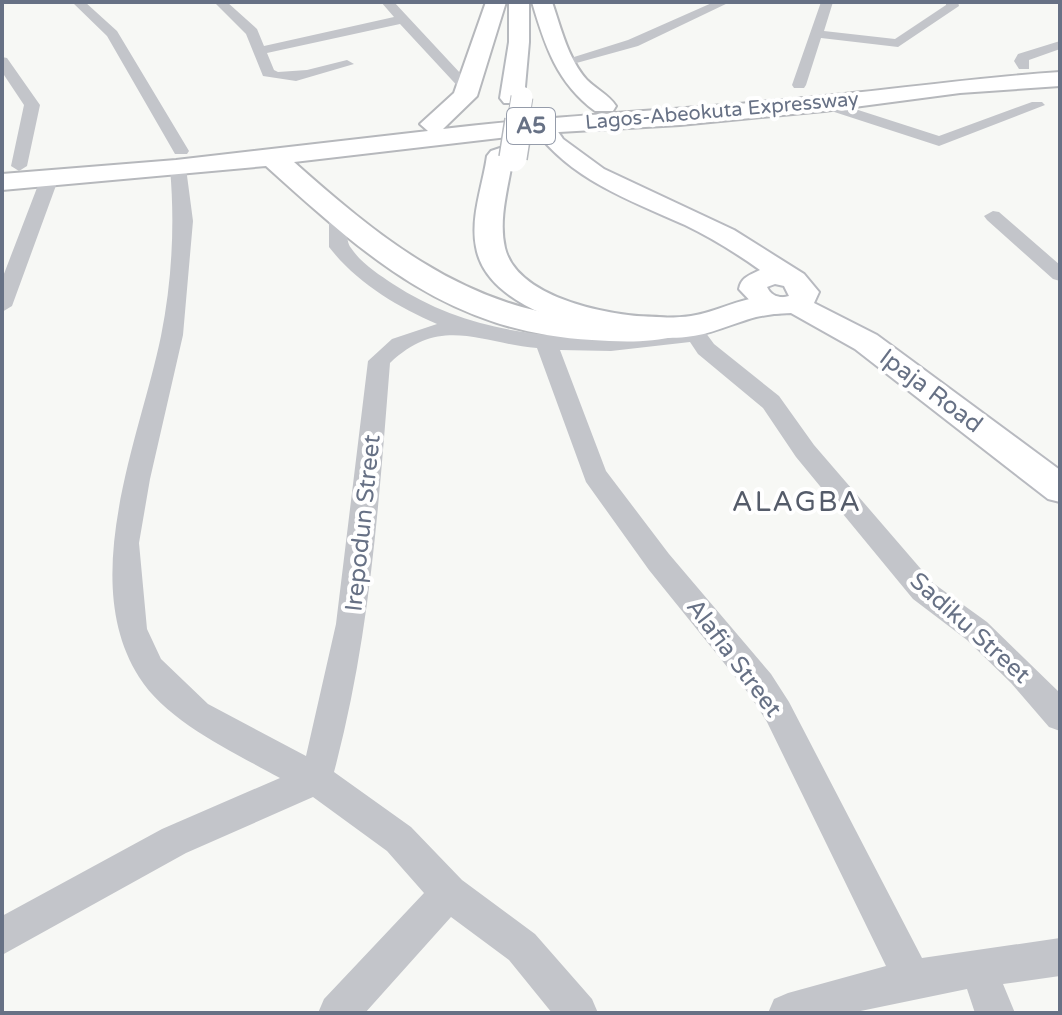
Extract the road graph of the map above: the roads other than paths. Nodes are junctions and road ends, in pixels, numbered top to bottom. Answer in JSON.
{"nodes":[{"id":1,"x":78,"y":2,"type":"edge"},
{"id":2,"x":220,"y":2,"type":"edge"},
{"id":3,"x":387,"y":2,"type":"edge"},
{"id":4,"x":496,"y":2,"type":"edge"},
{"id":5,"x":519,"y":2,"type":"edge"},
{"id":6,"x":528,"y":2,"type":"edge"},
{"id":7,"x":542,"y":2,"type":"edge"},
{"id":8,"x":724,"y":2,"type":"edge"},
{"id":9,"x":827,"y":2,"type":"edge"},
{"id":10,"x":968,"y":2,"type":"edge"},
{"id":11,"x":952,"y":4,"type":"edge"},
{"id":12,"x":403,"y":19,"type":"junction"},
{"id":13,"x":818,"y":34,"type":"junction"},
{"id":14,"x":1060,"y":45,"type":"edge"},
{"id":15,"x":259,"y":51,"type":"junction"},
{"id":16,"x":2,"y":61,"type":"edge"},
{"id":17,"x":562,"y":63,"type":"junction"},
{"id":18,"x":347,"y":64,"type":"dead end"},
{"id":19,"x":1060,"y":64,"type":"edge"},
{"id":20,"x":1024,"y":66,"type":"junction"},
{"id":21,"x":7,"y":76,"type":"edge"},
{"id":22,"x":1060,"y":79,"type":"edge"},
{"id":23,"x":799,"y":85,"type":"junction"},
{"id":24,"x":468,"y":89,"type":"junction"},
{"id":25,"x":517,"y":98,"type":"junction"},
{"id":26,"x":824,"y":104,"type":"junction"},
{"id":27,"x":1037,"y":105,"type":"dead end"},
{"id":28,"x":600,"y":113,"type":"junction"},
{"id":29,"x":433,"y":124,"type":"junction"},
{"id":30,"x":542,"y":125,"type":"junction"},
{"id":31,"x":570,"y":156,"type":"junction"},
{"id":32,"x":272,"y":157,"type":"junction"},
{"id":33,"x":506,"y":157,"type":"junction"},
{"id":34,"x":179,"y":159,"type":"junction"},
{"id":35,"x":8,"y":172,"type":"edge"},
{"id":36,"x":49,"y":180,"type":"junction"},
{"id":37,"x":993,"y":216,"type":"dead end"},
{"id":38,"x":338,"y":217,"type":"junction"},
{"id":39,"x":1060,"y":275,"type":"edge"},
{"id":40,"x":779,"y":291,"type":"junction"},
{"id":41,"x":2,"y":306,"type":"edge"},
{"id":42,"x":469,"y":326,"type":"junction"},
{"id":43,"x":684,"y":330,"type":"junction"},
{"id":44,"x":547,"y":345,"type":"junction"},
{"id":45,"x":1060,"y":464,"type":"edge"},
{"id":46,"x":1060,"y":489,"type":"edge"},
{"id":47,"x":1060,"y":716,"type":"edge"},
{"id":48,"x":316,"y":779,"type":"junction"},
{"id":49,"x":449,"y":893,"type":"junction"},
{"id":50,"x":2,"y":936,"type":"edge"},
{"id":51,"x":1060,"y":957,"type":"edge"},
{"id":52,"x":978,"y":968,"type":"junction"},
{"id":53,"x":912,"y":978,"type":"junction"},
{"id":54,"x":338,"y":1013,"type":"edge"},
{"id":55,"x":578,"y":1013,"type":"edge"},
{"id":56,"x":788,"y":1013,"type":"edge"},
{"id":57,"x":995,"y":1013,"type":"edge"}],
"edges":[{"from":1,"to":34,"type":"street"},
{"from":2,"to":15,"type":"street"},
{"from":3,"to":12,"type":"street"},
{"from":4,"to":24,"type":"highway"},
{"from":5,"to":25,"type":"main road"},
{"from":6,"to":25,"type":"main road"},
{"from":7,"to":17,"type":"highway"},
{"from":8,"to":17,"type":"street"},
{"from":9,"to":13,"type":"street"},
{"from":10,"to":11,"type":"street"},
{"from":11,"to":13,"type":"street"},
{"from":12,"to":15,"type":"street"},
{"from":12,"to":24,"type":"street"},
{"from":13,"to":23,"type":"street"},
{"from":14,"to":20,"type":"street"},
{"from":15,"to":18,"type":"street"},
{"from":16,"to":21,"type":"street"},
{"from":17,"to":28,"type":"highway"},
{"from":19,"to":20,"type":"highway","name":"Lagos-Abeokuta Expressway","number":"A5"},
{"from":20,"to":23,"type":"highway","name":"Lagos-Abeokuta Expressway","number":"A5"},
{"from":21,"to":35,"type":"street"},
{"from":22,"to":26,"type":"highway","name":"Lagos-Abeokuta Expressway","number":"A5"},
{"from":23,"to":28,"type":"highway","name":"Lagos-Abeokuta Expressway","number":"A5"},
{"from":24,"to":29,"type":"highway"},
{"from":25,"to":33,"type":"main road","bridge":true},
{"from":26,"to":27,"type":"street"},
{"from":26,"to":28,"type":"highway","name":"Lagos-Abeokuta Expressway","number":"A5"},
{"from":28,"to":29,"type":"highway","name":"Lagos-Abeokuta Expressway","number":"A5"},
{"from":28,"to":30,"type":"highway","name":"Lagos-Abeokuta Expressway","number":"A5"},
{"from":28,"to":31,"type":"main road"},
{"from":29,"to":34,"type":"highway","name":"Lagos-Abeokuta Expressway","number":"A5"},
{"from":30,"to":31,"type":"main road","name":"Ipaja Road"},
{"from":30,"to":32,"type":"highway","name":"Lagos-Abeokuta Expressway","number":"A5"},
{"from":31,"to":40,"type":"main road","name":"Ipaja Road"},
{"from":32,"to":34,"type":"highway","name":"Lagos-Abeokuta Expressway","number":"A5"},
{"from":32,"to":38,"type":"highway"},
{"from":33,"to":40,"type":"main road"},
{"from":33,"to":43,"type":"main road"},
{"from":34,"to":35,"type":"highway","name":"Lagos-Abeokuta Expressway","number":"A5"},
{"from":34,"to":36,"type":"highway","name":"Lagos-Abeokuta Expressway","number":"A5"},
{"from":34,"to":48,"type":"street"},
{"from":35,"to":36,"type":"highway","name":"Lagos-Abeokuta Expressway","number":"A5"},
{"from":36,"to":41,"type":"street"},
{"from":37,"to":39,"type":"street"},
{"from":38,"to":42,"type":"street"},
{"from":38,"to":43,"type":"highway"},
{"from":40,"to":43,"type":"main road"},
{"from":40,"to":45,"type":"main road","name":"Ipaja Road"},
{"from":40,"to":46,"type":"main road","name":"Ipaja Road"},
{"from":42,"to":44,"type":"street"},
{"from":42,"to":48,"type":"street","name":"Irepodun Street"},
{"from":43,"to":44,"type":"street"},
{"from":43,"to":47,"type":"street","name":"Sadiku Street"},
{"from":44,"to":53,"type":"street","name":"Alafia Street"},
{"from":48,"to":49,"type":"street"},
{"from":48,"to":50,"type":"street"},
{"from":49,"to":54,"type":"street"},
{"from":49,"to":55,"type":"street"},
{"from":51,"to":52,"type":"street"},
{"from":52,"to":53,"type":"street"},
{"from":52,"to":57,"type":"street"},
{"from":53,"to":56,"type":"street"}]}
